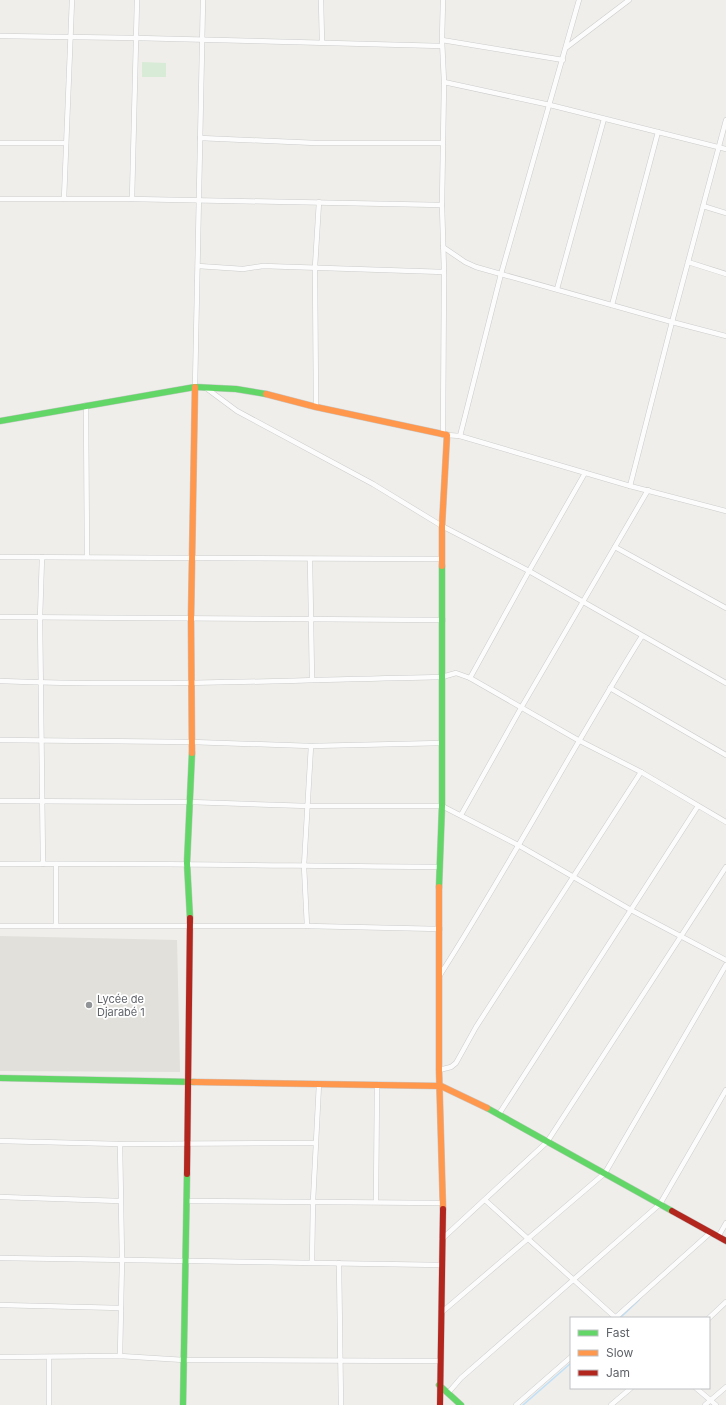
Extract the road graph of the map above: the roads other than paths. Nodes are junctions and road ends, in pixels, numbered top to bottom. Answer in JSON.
{"nodes":[{"id":1,"x":72,"y":0,"type":"edge"},
{"id":2,"x":137,"y":0,"type":"edge"},
{"id":3,"x":203,"y":0,"type":"edge"},
{"id":4,"x":321,"y":0,"type":"edge"},
{"id":5,"x":443,"y":0,"type":"edge"},
{"id":6,"x":579,"y":0,"type":"edge"},
{"id":7,"x":629,"y":0,"type":"edge"},
{"id":8,"x":0,"y":36,"type":"edge"},
{"id":9,"x":72,"y":38,"type":"junction"},
{"id":10,"x":137,"y":38,"type":"junction"},
{"id":11,"x":202,"y":39,"type":"junction"},
{"id":12,"x":442,"y":40,"type":"junction"},
{"id":13,"x":322,"y":42,"type":"junction"},
{"id":14,"x":442,"y":46,"type":"junction"},
{"id":15,"x":567,"y":47,"type":"junction"},
{"id":16,"x":563,"y":60,"type":"junction"},
{"id":17,"x":444,"y":82,"type":"junction"},
{"id":18,"x":550,"y":105,"type":"junction"},
{"id":19,"x":604,"y":119,"type":"junction"},
{"id":20,"x":726,"y":120,"type":"edge"},
{"id":21,"x":658,"y":132,"type":"junction"},
{"id":22,"x":200,"y":138,"type":"junction"},
{"id":23,"x":0,"y":143,"type":"edge"},
{"id":24,"x":66,"y":143,"type":"junction"},
{"id":25,"x":443,"y":143,"type":"junction"},
{"id":26,"x":720,"y":147,"type":"junction"},
{"id":27,"x":726,"y":149,"type":"edge"},
{"id":28,"x":0,"y":199,"type":"edge"},
{"id":29,"x":64,"y":199,"type":"junction"},
{"id":30,"x":132,"y":199,"type":"junction"},
{"id":31,"x":199,"y":202,"type":"junction"},
{"id":32,"x":319,"y":202,"type":"junction"},
{"id":33,"x":442,"y":205,"type":"junction"},
{"id":34,"x":703,"y":206,"type":"junction"},
{"id":35,"x":726,"y":213,"type":"edge"},
{"id":36,"x":443,"y":247,"type":"junction"},
{"id":37,"x":688,"y":262,"type":"junction"},
{"id":38,"x":198,"y":266,"type":"junction"},
{"id":39,"x":315,"y":267,"type":"junction"},
{"id":40,"x":444,"y":272,"type":"junction"},
{"id":41,"x":501,"y":274,"type":"junction"},
{"id":42,"x":726,"y":274,"type":"edge"},
{"id":43,"x":557,"y":289,"type":"junction"},
{"id":44,"x":612,"y":305,"type":"junction"},
{"id":45,"x":672,"y":322,"type":"junction"},
{"id":46,"x":726,"y":336,"type":"edge"},
{"id":47,"x":195,"y":387,"type":"junction"},
{"id":48,"x":206,"y":388,"type":"junction"},
{"id":49,"x":86,"y":405,"type":"junction"},
{"id":50,"x":316,"y":407,"type":"junction"},
{"id":51,"x":0,"y":421,"type":"edge"},
{"id":52,"x":445,"y":435,"type":"junction"},
{"id":53,"x":460,"y":436,"type":"junction"},
{"id":54,"x":585,"y":473,"type":"junction"},
{"id":55,"x":630,"y":486,"type":"junction"},
{"id":56,"x":648,"y":490,"type":"junction"},
{"id":57,"x":726,"y":511,"type":"edge"},
{"id":58,"x":442,"y":526,"type":"junction"},
{"id":59,"x":615,"y":547,"type":"junction"},
{"id":60,"x":0,"y":557,"type":"edge"},
{"id":61,"x":42,"y":557,"type":"junction"},
{"id":62,"x":87,"y":557,"type":"junction"},
{"id":63,"x":192,"y":559,"type":"junction"},
{"id":64,"x":310,"y":559,"type":"junction"},
{"id":65,"x":442,"y":559,"type":"junction"},
{"id":66,"x":529,"y":571,"type":"junction"},
{"id":67,"x":582,"y":602,"type":"junction"},
{"id":68,"x":726,"y":608,"type":"edge"},
{"id":69,"x":0,"y":617,"type":"edge"},
{"id":70,"x":40,"y":618,"type":"junction"},
{"id":71,"x":191,"y":619,"type":"junction"},
{"id":72,"x":311,"y":620,"type":"junction"},
{"id":73,"x":443,"y":620,"type":"junction"},
{"id":74,"x":642,"y":636,"type":"junction"},
{"id":75,"x":442,"y":677,"type":"junction"},
{"id":76,"x":470,"y":678,"type":"junction"},
{"id":77,"x":312,"y":680,"type":"junction"},
{"id":78,"x":0,"y":681,"type":"edge"},
{"id":79,"x":191,"y":682,"type":"junction"},
{"id":80,"x":42,"y":683,"type":"junction"},
{"id":81,"x":726,"y":683,"type":"edge"},
{"id":82,"x":610,"y":688,"type":"junction"},
{"id":83,"x":521,"y":708,"type":"junction"},
{"id":84,"x":0,"y":740,"type":"edge"},
{"id":85,"x":42,"y":740,"type":"junction"},
{"id":86,"x":578,"y":740,"type":"junction"},
{"id":87,"x":192,"y":742,"type":"junction"},
{"id":88,"x":442,"y":744,"type":"junction"},
{"id":89,"x":311,"y":746,"type":"junction"},
{"id":90,"x":726,"y":755,"type":"edge"},
{"id":91,"x":641,"y":772,"type":"junction"},
{"id":92,"x":0,"y":801,"type":"edge"},
{"id":93,"x":43,"y":801,"type":"junction"},
{"id":94,"x":190,"y":802,"type":"junction"},
{"id":95,"x":308,"y":806,"type":"junction"},
{"id":96,"x":442,"y":806,"type":"junction"},
{"id":97,"x":698,"y":806,"type":"junction"},
{"id":98,"x":462,"y":815,"type":"junction"},
{"id":99,"x":726,"y":822,"type":"edge"},
{"id":100,"x":518,"y":845,"type":"junction"},
{"id":101,"x":188,"y":863,"type":"junction"},
{"id":102,"x":0,"y":864,"type":"edge"},
{"id":103,"x":43,"y":864,"type":"junction"},
{"id":104,"x":56,"y":864,"type":"junction"},
{"id":105,"x":304,"y":866,"type":"junction"},
{"id":106,"x":440,"y":867,"type":"junction"},
{"id":107,"x":726,"y":867,"type":"edge"},
{"id":108,"x":573,"y":877,"type":"junction"},
{"id":109,"x":630,"y":910,"type":"junction"},
{"id":110,"x":190,"y":925,"type":"junction"},
{"id":111,"x":0,"y":926,"type":"edge"},
{"id":112,"x":56,"y":926,"type":"junction"},
{"id":113,"x":307,"y":926,"type":"junction"},
{"id":114,"x":440,"y":929,"type":"junction"},
{"id":115,"x":681,"y":936,"type":"junction"},
{"id":116,"x":726,"y":960,"type":"edge"},
{"id":117,"x":726,"y":964,"type":"edge"},
{"id":118,"x":440,"y":975,"type":"junction"},
{"id":119,"x":439,"y":1070,"type":"junction"},
{"id":120,"x":0,"y":1078,"type":"edge"},
{"id":121,"x":187,"y":1081,"type":"junction"},
{"id":122,"x":318,"y":1084,"type":"junction"},
{"id":123,"x":377,"y":1085,"type":"junction"},
{"id":124,"x":441,"y":1086,"type":"junction"},
{"id":125,"x":726,"y":1090,"type":"edge"},
{"id":126,"x":499,"y":1114,"type":"junction"},
{"id":127,"x":0,"y":1141,"type":"edge"},
{"id":128,"x":547,"y":1142,"type":"junction"},
{"id":129,"x":120,"y":1144,"type":"junction"},
{"id":130,"x":188,"y":1144,"type":"junction"},
{"id":131,"x":315,"y":1144,"type":"junction"},
{"id":132,"x":605,"y":1173,"type":"junction"},
{"id":133,"x":0,"y":1197,"type":"edge"},
{"id":134,"x":485,"y":1200,"type":"junction"},
{"id":135,"x":120,"y":1201,"type":"junction"},
{"id":136,"x":186,"y":1201,"type":"junction"},
{"id":137,"x":313,"y":1201,"type":"junction"},
{"id":138,"x":376,"y":1201,"type":"junction"},
{"id":139,"x":443,"y":1203,"type":"junction"},
{"id":140,"x":660,"y":1204,"type":"junction"},
{"id":141,"x":726,"y":1223,"type":"edge"},
{"id":142,"x":710,"y":1233,"type":"junction"},
{"id":143,"x":718,"y":1237,"type":"junction"},
{"id":144,"x":442,"y":1239,"type":"junction"},
{"id":145,"x":528,"y":1240,"type":"junction"},
{"id":146,"x":726,"y":1241,"type":"edge"},
{"id":147,"x":0,"y":1258,"type":"edge"},
{"id":148,"x":122,"y":1260,"type":"junction"},
{"id":149,"x":185,"y":1261,"type":"junction"},
{"id":150,"x":312,"y":1262,"type":"junction"},
{"id":151,"x":339,"y":1263,"type":"junction"},
{"id":152,"x":442,"y":1265,"type":"junction"},
{"id":153,"x":573,"y":1281,"type":"junction"},
{"id":154,"x":726,"y":1302,"type":"edge"},
{"id":155,"x":0,"y":1304,"type":"edge"},
{"id":156,"x":121,"y":1308,"type":"junction"},
{"id":157,"x":442,"y":1312,"type":"junction"},
{"id":158,"x":614,"y":1317,"type":"edge"},
{"id":159,"x":616,"y":1317,"type":"edge"},
{"id":160,"x":709,"y":1317,"type":"edge"},
{"id":161,"x":120,"y":1356,"type":"junction"},
{"id":162,"x":0,"y":1357,"type":"edge"},
{"id":163,"x":570,"y":1357,"type":"edge"},
{"id":164,"x":49,"y":1358,"type":"junction"},
{"id":165,"x":184,"y":1360,"type":"junction"},
{"id":166,"x":340,"y":1361,"type":"junction"},
{"id":167,"x":440,"y":1361,"type":"junction"},
{"id":168,"x":439,"y":1385,"type":"junction"},
{"id":169,"x":726,"y":1387,"type":"edge"},
{"id":170,"x":630,"y":1389,"type":"edge"},
{"id":171,"x":697,"y":1389,"type":"edge"},
{"id":172,"x":448,"y":1393,"type":"junction"},
{"id":173,"x":710,"y":1400,"type":"junction"},
{"id":174,"x":49,"y":1405,"type":"edge"},
{"id":175,"x":183,"y":1405,"type":"edge"},
{"id":176,"x":341,"y":1405,"type":"edge"},
{"id":177,"x":440,"y":1405,"type":"edge"},
{"id":178,"x":462,"y":1405,"type":"edge"},
{"id":179,"x":516,"y":1405,"type":"edge"},
{"id":180,"x":611,"y":1405,"type":"edge"},
{"id":181,"x":705,"y":1405,"type":"edge"},
{"id":182,"x":716,"y":1405,"type":"edge"}],
"edges":[{"from":1,"to":9,"type":"street"},
{"from":2,"to":10,"type":"street"},
{"from":3,"to":11,"type":"street"},
{"from":4,"to":13,"type":"street"},
{"from":5,"to":12,"type":"street"},
{"from":6,"to":15,"type":"street"},
{"from":7,"to":15,"type":"street"},
{"from":8,"to":9,"type":"street"},
{"from":9,"to":10,"type":"street"},
{"from":9,"to":24,"type":"street"},
{"from":10,"to":11,"type":"street"},
{"from":10,"to":30,"type":"street"},
{"from":11,"to":13,"type":"street"},
{"from":11,"to":22,"type":"street"},
{"from":12,"to":14,"type":"street"},
{"from":12,"to":16,"type":"street"},
{"from":13,"to":14,"type":"street"},
{"from":14,"to":17,"type":"street"},
{"from":15,"to":16,"type":"street"},
{"from":16,"to":18,"type":"street"},
{"from":17,"to":18,"type":"street"},
{"from":17,"to":25,"type":"street"},
{"from":18,"to":19,"type":"street"},
{"from":18,"to":41,"type":"street"},
{"from":19,"to":21,"type":"street"},
{"from":19,"to":43,"type":"street"},
{"from":20,"to":26,"type":"street"},
{"from":21,"to":26,"type":"street"},
{"from":21,"to":44,"type":"street"},
{"from":22,"to":25,"type":"street"},
{"from":22,"to":31,"type":"street"},
{"from":23,"to":24,"type":"street"},
{"from":24,"to":29,"type":"street"},
{"from":25,"to":33,"type":"street"},
{"from":26,"to":27,"type":"street"},
{"from":26,"to":34,"type":"street"},
{"from":28,"to":29,"type":"street"},
{"from":29,"to":30,"type":"street"},
{"from":30,"to":31,"type":"street"},
{"from":31,"to":32,"type":"street"},
{"from":31,"to":38,"type":"street"},
{"from":32,"to":33,"type":"street"},
{"from":32,"to":39,"type":"street"},
{"from":33,"to":36,"type":"street"},
{"from":34,"to":35,"type":"street"},
{"from":34,"to":37,"type":"street"},
{"from":36,"to":40,"type":"street"},
{"from":36,"to":41,"type":"street"},
{"from":37,"to":42,"type":"street"},
{"from":37,"to":45,"type":"street"},
{"from":38,"to":39,"type":"street"},
{"from":38,"to":47,"type":"street"},
{"from":39,"to":40,"type":"street"},
{"from":39,"to":50,"type":"street"},
{"from":40,"to":52,"type":"street"},
{"from":41,"to":43,"type":"street"},
{"from":41,"to":53,"type":"street"},
{"from":43,"to":44,"type":"street"},
{"from":44,"to":45,"type":"street"},
{"from":45,"to":46,"type":"street"},
{"from":45,"to":55,"type":"street"},
{"from":47,"to":48,"type":"street"},
{"from":47,"to":49,"type":"street"},
{"from":47,"to":63,"type":"street"},
{"from":48,"to":50,"type":"street"},
{"from":48,"to":58,"type":"street"},
{"from":49,"to":51,"type":"street"},
{"from":49,"to":62,"type":"street"},
{"from":50,"to":52,"type":"street"},
{"from":52,"to":53,"type":"street"},
{"from":52,"to":58,"type":"street"},
{"from":53,"to":54,"type":"street"},
{"from":54,"to":55,"type":"street"},
{"from":54,"to":66,"type":"street"},
{"from":55,"to":56,"type":"street"},
{"from":56,"to":57,"type":"street"},
{"from":56,"to":59,"type":"street"},
{"from":58,"to":65,"type":"street"},
{"from":58,"to":66,"type":"street"},
{"from":59,"to":67,"type":"street"},
{"from":59,"to":68,"type":"street"},
{"from":60,"to":61,"type":"street"},
{"from":61,"to":62,"type":"street"},
{"from":61,"to":70,"type":"street"},
{"from":62,"to":63,"type":"street"},
{"from":63,"to":64,"type":"street"},
{"from":63,"to":71,"type":"street"},
{"from":64,"to":65,"type":"street"},
{"from":64,"to":72,"type":"street"},
{"from":65,"to":73,"type":"street"},
{"from":66,"to":67,"type":"street"},
{"from":66,"to":76,"type":"street"},
{"from":67,"to":74,"type":"street"},
{"from":67,"to":83,"type":"street"},
{"from":69,"to":70,"type":"street"},
{"from":70,"to":71,"type":"street"},
{"from":70,"to":80,"type":"street"},
{"from":71,"to":72,"type":"street"},
{"from":71,"to":79,"type":"street"},
{"from":72,"to":73,"type":"street"},
{"from":72,"to":77,"type":"street"},
{"from":73,"to":75,"type":"street"},
{"from":74,"to":81,"type":"street"},
{"from":74,"to":82,"type":"street"},
{"from":75,"to":76,"type":"street"},
{"from":75,"to":77,"type":"street"},
{"from":75,"to":88,"type":"street"},
{"from":76,"to":83,"type":"street"},
{"from":77,"to":79,"type":"street"},
{"from":78,"to":80,"type":"street"},
{"from":79,"to":80,"type":"street"},
{"from":79,"to":87,"type":"street"},
{"from":80,"to":85,"type":"street"},
{"from":82,"to":86,"type":"street"},
{"from":82,"to":90,"type":"street"},
{"from":83,"to":86,"type":"street"},
{"from":83,"to":98,"type":"street"},
{"from":84,"to":85,"type":"street"},
{"from":85,"to":87,"type":"street"},
{"from":85,"to":93,"type":"street"},
{"from":86,"to":91,"type":"street"},
{"from":86,"to":100,"type":"street"},
{"from":87,"to":89,"type":"street"},
{"from":87,"to":94,"type":"street"},
{"from":88,"to":89,"type":"street"},
{"from":88,"to":96,"type":"street"},
{"from":89,"to":95,"type":"street"},
{"from":91,"to":97,"type":"street"},
{"from":91,"to":108,"type":"street"},
{"from":92,"to":93,"type":"street"},
{"from":93,"to":94,"type":"street"},
{"from":93,"to":103,"type":"street"},
{"from":94,"to":95,"type":"street"},
{"from":94,"to":101,"type":"street"},
{"from":95,"to":96,"type":"street"},
{"from":95,"to":105,"type":"street"},
{"from":96,"to":98,"type":"street"},
{"from":96,"to":106,"type":"street"},
{"from":97,"to":99,"type":"street"},
{"from":97,"to":109,"type":"street"},
{"from":98,"to":100,"type":"street"},
{"from":100,"to":108,"type":"street"},
{"from":100,"to":118,"type":"street"},
{"from":101,"to":104,"type":"street"},
{"from":101,"to":105,"type":"street"},
{"from":101,"to":110,"type":"street"},
{"from":102,"to":103,"type":"street"},
{"from":103,"to":104,"type":"street"},
{"from":104,"to":112,"type":"street"},
{"from":105,"to":106,"type":"street"},
{"from":105,"to":113,"type":"street"},
{"from":106,"to":114,"type":"street"},
{"from":107,"to":115,"type":"street"},
{"from":108,"to":109,"type":"street"},
{"from":108,"to":119,"type":"street"},
{"from":109,"to":115,"type":"street"},
{"from":109,"to":126,"type":"street"},
{"from":110,"to":112,"type":"street"},
{"from":110,"to":113,"type":"street"},
{"from":110,"to":121,"type":"street"},
{"from":111,"to":112,"type":"street"},
{"from":113,"to":114,"type":"street"},
{"from":114,"to":118,"type":"street"},
{"from":115,"to":116,"type":"street"},
{"from":115,"to":128,"type":"street"},
{"from":117,"to":132,"type":"street"},
{"from":118,"to":119,"type":"street"},
{"from":119,"to":124,"type":"street"},
{"from":120,"to":121,"type":"street"},
{"from":121,"to":122,"type":"street"},
{"from":121,"to":130,"type":"street"},
{"from":122,"to":123,"type":"street"},
{"from":122,"to":131,"type":"street"},
{"from":123,"to":124,"type":"street"},
{"from":123,"to":138,"type":"street"},
{"from":124,"to":126,"type":"street"},
{"from":124,"to":139,"type":"street"},
{"from":125,"to":140,"type":"street"},
{"from":126,"to":128,"type":"street"},
{"from":127,"to":129,"type":"street"},
{"from":128,"to":132,"type":"street"},
{"from":128,"to":134,"type":"street"},
{"from":129,"to":130,"type":"street"},
{"from":129,"to":135,"type":"street"},
{"from":130,"to":131,"type":"street"},
{"from":130,"to":136,"type":"street"},
{"from":131,"to":137,"type":"street"},
{"from":132,"to":140,"type":"street"},
{"from":132,"to":145,"type":"street"},
{"from":133,"to":135,"type":"street"},
{"from":134,"to":144,"type":"street"},
{"from":134,"to":145,"type":"street"},
{"from":135,"to":148,"type":"street"},
{"from":136,"to":137,"type":"street"},
{"from":136,"to":149,"type":"street"},
{"from":137,"to":138,"type":"street"},
{"from":137,"to":150,"type":"street"},
{"from":138,"to":139,"type":"street"},
{"from":139,"to":144,"type":"street"},
{"from":140,"to":142,"type":"street"},
{"from":140,"to":153,"type":"street"},
{"from":141,"to":143,"type":"street"},
{"from":142,"to":143,"type":"street"},
{"from":142,"to":159,"type":"street"},
{"from":143,"to":146,"type":"street"},
{"from":144,"to":152,"type":"street"},
{"from":145,"to":153,"type":"street"},
{"from":145,"to":157,"type":"street"},
{"from":147,"to":148,"type":"street"},
{"from":148,"to":149,"type":"street"},
{"from":148,"to":156,"type":"street"},
{"from":149,"to":150,"type":"street"},
{"from":149,"to":165,"type":"street"},
{"from":150,"to":151,"type":"street"},
{"from":151,"to":152,"type":"street"},
{"from":151,"to":166,"type":"street"},
{"from":152,"to":157,"type":"street"},
{"from":153,"to":158,"type":"street"},
{"from":153,"to":172,"type":"street"},
{"from":154,"to":160,"type":"street"},
{"from":155,"to":156,"type":"street"},
{"from":156,"to":161,"type":"street"},
{"from":157,"to":167,"type":"street"},
{"from":161,"to":164,"type":"street"},
{"from":161,"to":165,"type":"street"},
{"from":162,"to":164,"type":"street"},
{"from":163,"to":179,"type":"street"},
{"from":164,"to":174,"type":"street"},
{"from":165,"to":166,"type":"street"},
{"from":165,"to":175,"type":"street"},
{"from":166,"to":167,"type":"street"},
{"from":166,"to":176,"type":"street"},
{"from":167,"to":168,"type":"street"},
{"from":168,"to":172,"type":"street"},
{"from":168,"to":177,"type":"street"},
{"from":169,"to":173,"type":"street"},
{"from":170,"to":180,"type":"street"},
{"from":171,"to":173,"type":"street"},
{"from":172,"to":178,"type":"street"},
{"from":173,"to":181,"type":"street"},
{"from":173,"to":182,"type":"street"}]}
